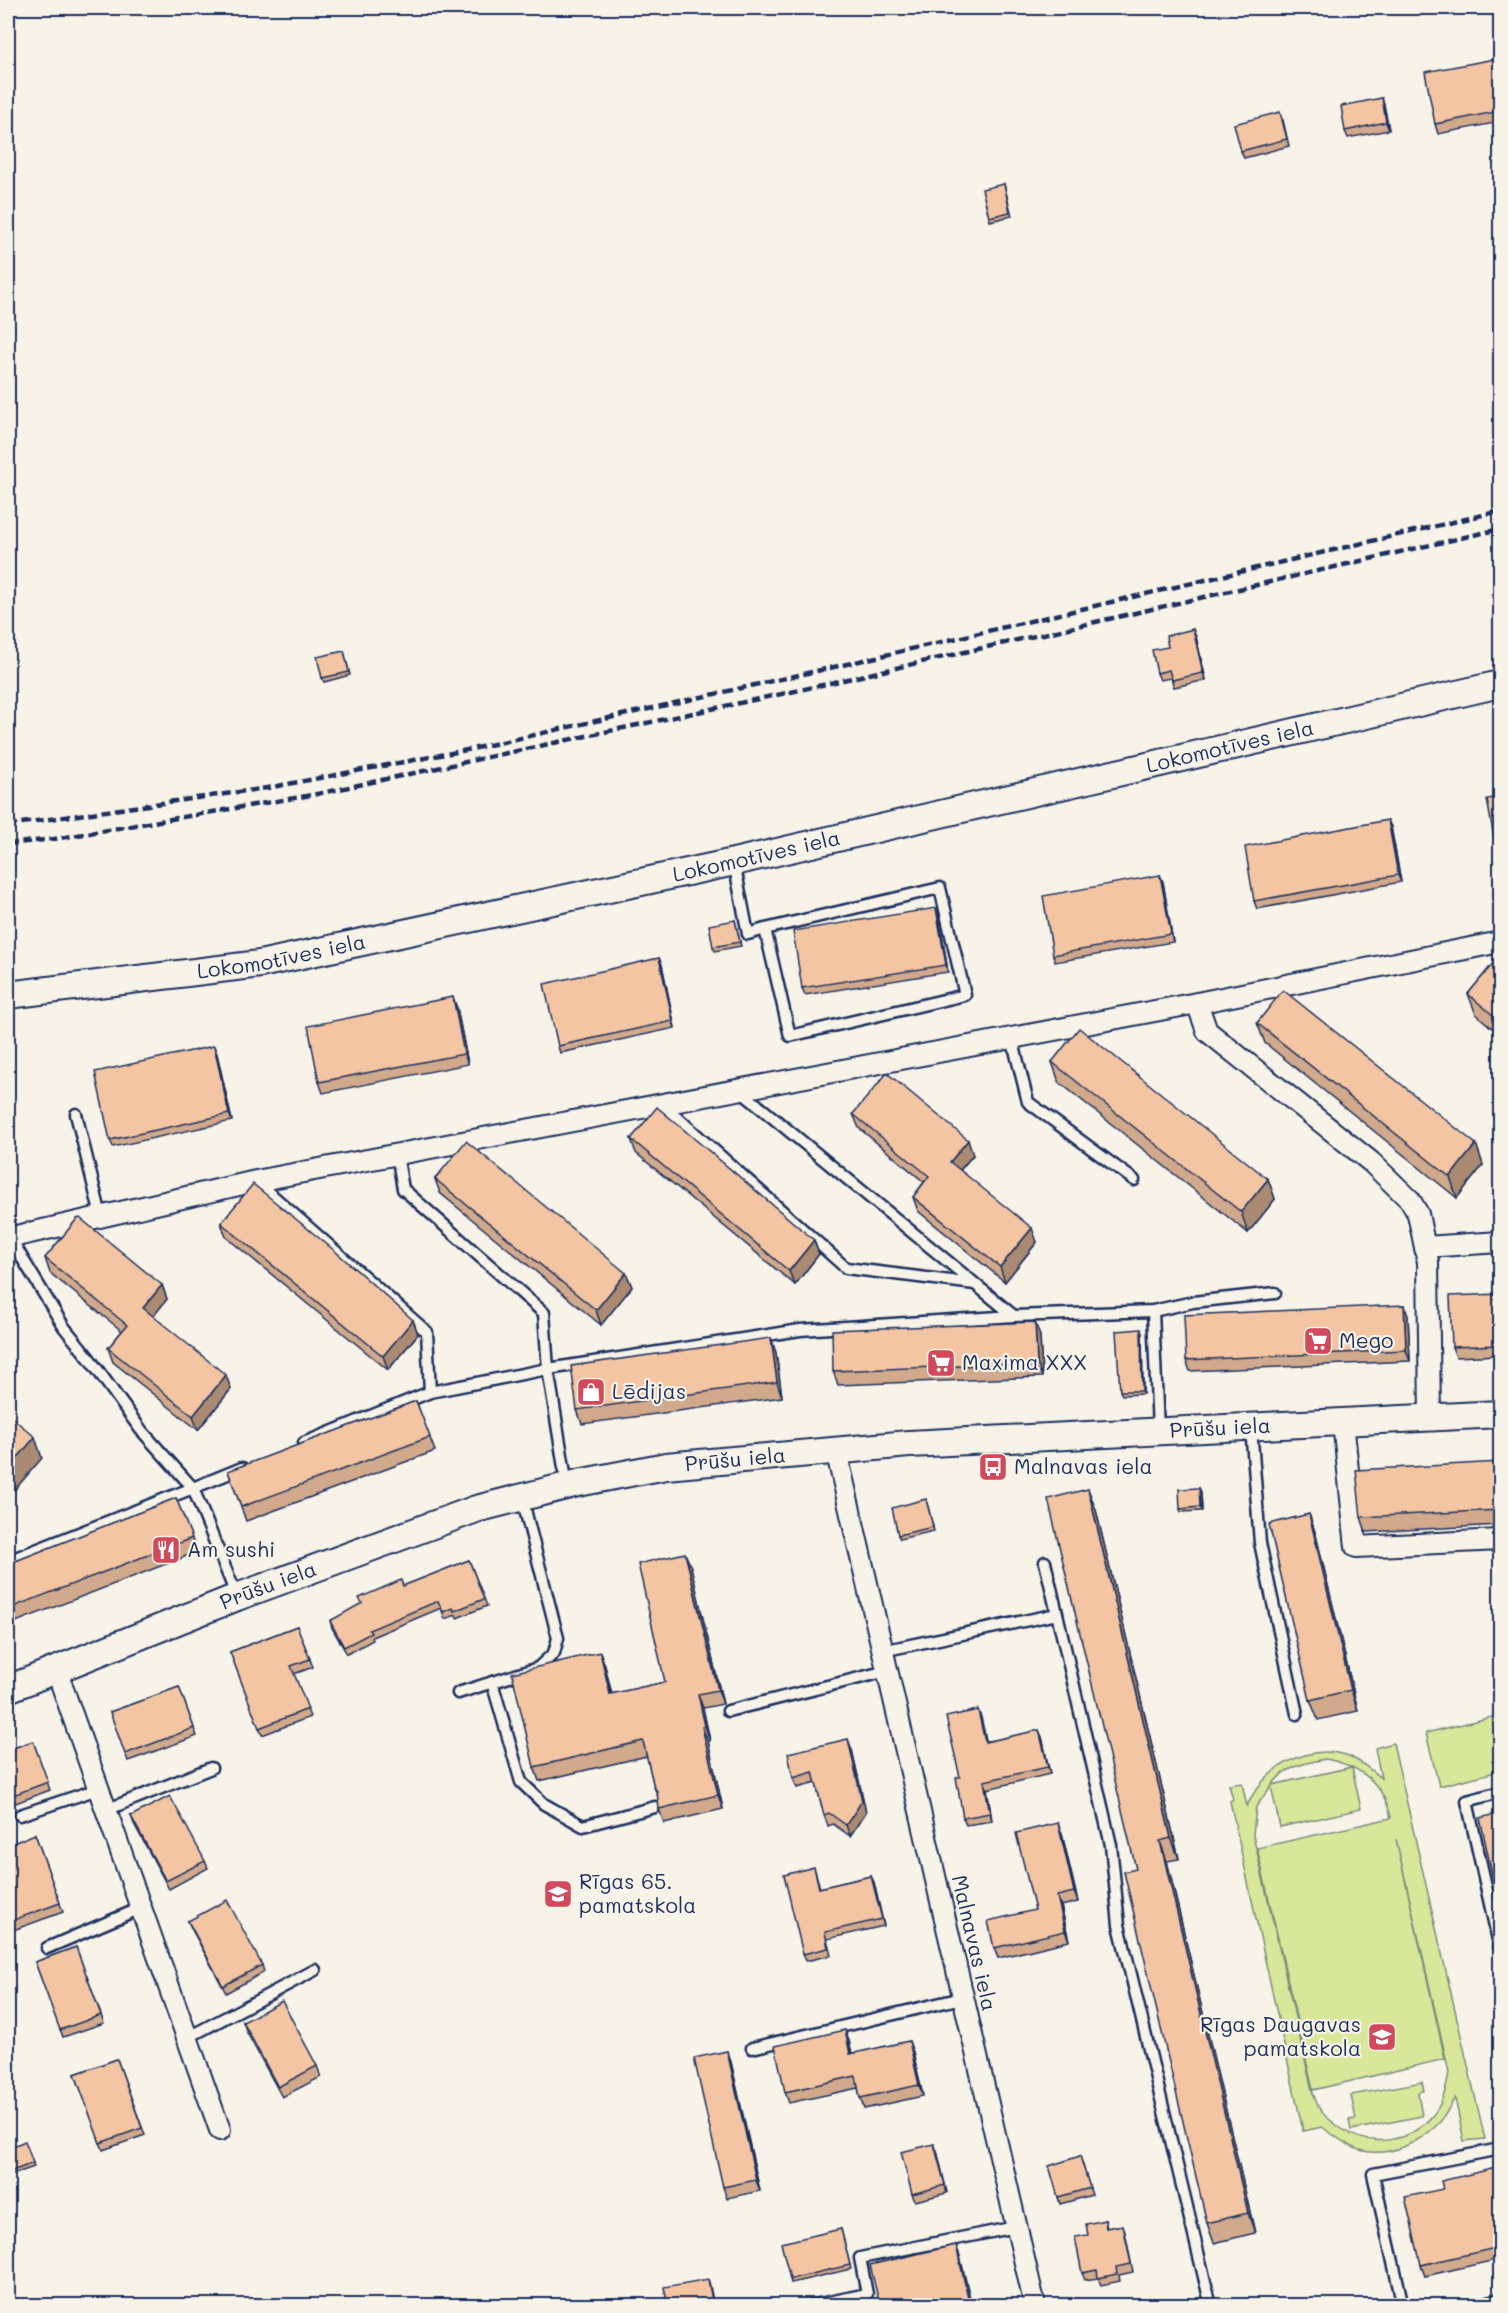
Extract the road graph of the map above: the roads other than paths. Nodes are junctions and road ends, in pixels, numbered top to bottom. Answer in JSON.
{"nodes":[{"id":1,"x":1500,"y":684,"type":"edge"},
{"id":2,"x":734,"y":862,"type":"junction"},
{"id":3,"x":765,"y":929,"type":"junction"},
{"id":4,"x":1500,"y":942,"type":"edge"},
{"id":5,"x":8,"y":995,"type":"edge"},
{"id":6,"x":1197,"y":1004,"type":"junction"},
{"id":7,"x":1012,"y":1038,"type":"junction"},
{"id":8,"x":738,"y":1088,"type":"junction"},
{"id":9,"x":661,"y":1103,"type":"junction"},
{"id":10,"x":76,"y":1114,"type":"dead end"},
{"id":11,"x":397,"y":1154,"type":"junction"},
{"id":12,"x":256,"y":1180,"type":"junction"},
{"id":13,"x":1134,"y":1180,"type":"dead end"},
{"id":14,"x":101,"y":1216,"type":"junction"},
{"id":15,"x":9,"y":1238,"type":"edge"},
{"id":16,"x":1500,"y":1242,"type":"edge"},
{"id":17,"x":1425,"y":1247,"type":"junction"},
{"id":18,"x":975,"y":1284,"type":"junction"},
{"id":19,"x":1275,"y":1293,"type":"dead end"},
{"id":20,"x":1153,"y":1311,"type":"junction"},
{"id":21,"x":1014,"y":1316,"type":"junction"},
{"id":22,"x":548,"y":1369,"type":"junction"},
{"id":23,"x":430,"y":1392,"type":"junction"},
{"id":24,"x":1500,"y":1414,"type":"edge"},
{"id":25,"x":1430,"y":1417,"type":"junction"},
{"id":26,"x":1343,"y":1422,"type":"junction"},
{"id":27,"x":1251,"y":1426,"type":"junction"},
{"id":28,"x":1158,"y":1431,"type":"junction"},
{"id":29,"x":290,"y":1448,"type":"edge"},
{"id":30,"x":836,"y":1450,"type":"junction"},
{"id":31,"x":247,"y":1466,"type":"edge"},
{"id":32,"x":567,"y":1486,"type":"junction"},
{"id":33,"x":193,"y":1488,"type":"junction"},
{"id":34,"x":522,"y":1498,"type":"junction"},
{"id":35,"x":1500,"y":1540,"type":"edge"},
{"id":36,"x":8,"y":1561,"type":"edge"},
{"id":37,"x":1045,"y":1562,"type":"dead end"},
{"id":38,"x":237,"y":1597,"type":"junction"},
{"id":39,"x":1057,"y":1614,"type":"junction"},
{"id":40,"x":882,"y":1651,"type":"junction"},
{"id":41,"x":56,"y":1669,"type":"junction"},
{"id":42,"x":887,"y":1671,"type":"junction"},
{"id":43,"x":492,"y":1682,"type":"junction"},
{"id":44,"x":11,"y":1684,"type":"edge"},
{"id":45,"x":458,"y":1693,"type":"dead end"},
{"id":46,"x":728,"y":1711,"type":"dead end"},
{"id":47,"x":1297,"y":1714,"type":"dead end"},
{"id":48,"x":211,"y":1768,"type":"dead end"},
{"id":49,"x":98,"y":1789,"type":"junction"},
{"id":50,"x":1500,"y":1792,"type":"edge"},
{"id":51,"x":655,"y":1808,"type":"edge"},
{"id":52,"x":106,"y":1810,"type":"junction"},
{"id":53,"x":20,"y":1815,"type":"dead end"},
{"id":54,"x":141,"y":1908,"type":"junction"},
{"id":55,"x":47,"y":1948,"type":"dead end"},
{"id":56,"x":1500,"y":1949,"type":"edge"},
{"id":57,"x":315,"y":1970,"type":"dead end"},
{"id":58,"x":962,"y":1998,"type":"junction"},
{"id":59,"x":187,"y":2038,"type":"junction"},
{"id":60,"x":752,"y":2048,"type":"dead end"},
{"id":61,"x":220,"y":2130,"type":"dead end"},
{"id":62,"x":1500,"y":2149,"type":"edge"},
{"id":63,"x":1016,"y":2227,"type":"junction"},
{"id":64,"x":1500,"y":2299,"type":"edge"},
{"id":65,"x":810,"y":2306,"type":"edge"},
{"id":66,"x":1035,"y":2306,"type":"edge"},
{"id":67,"x":1211,"y":2306,"type":"edge"},
{"id":68,"x":1404,"y":2306,"type":"edge"},
{"id":69,"x":1473,"y":2306,"type":"edge"}],
"edges":[{"from":1,"to":2,"type":"street","name":"Lokomotīves iela"},
{"from":2,"to":3,"type":"lane"},
{"from":2,"to":5,"type":"street","name":"Lokomotīves iela"},
{"from":3,"to":3,"type":"lane"},
{"from":4,"to":6,"type":"street"},
{"from":6,"to":7,"type":"street"},
{"from":6,"to":17,"type":"street"},
{"from":7,"to":8,"type":"street"},
{"from":7,"to":13,"type":"lane"},
{"from":8,"to":9,"type":"street"},
{"from":8,"to":18,"type":"lane"},
{"from":9,"to":11,"type":"street"},
{"from":9,"to":18,"type":"lane"},
{"from":10,"to":14,"type":"lane"},
{"from":11,"to":12,"type":"street"},
{"from":11,"to":22,"type":"lane"},
{"from":12,"to":14,"type":"street"},
{"from":12,"to":23,"type":"lane"},
{"from":14,"to":15,"type":"street"},
{"from":15,"to":33,"type":"lane"},
{"from":16,"to":17,"type":"street"},
{"from":17,"to":25,"type":"street"},
{"from":18,"to":21,"type":"lane"},
{"from":19,"to":20,"type":"lane"},
{"from":20,"to":21,"type":"lane"},
{"from":20,"to":28,"type":"lane"},
{"from":21,"to":22,"type":"lane"},
{"from":22,"to":23,"type":"lane"},
{"from":22,"to":32,"type":"lane"},
{"from":23,"to":29,"type":"lane"},
{"from":24,"to":25,"type":"street","name":"Prūšu iela"},
{"from":25,"to":26,"type":"street","name":"Prūšu iela"},
{"from":26,"to":27,"type":"street","name":"Prūšu iela"},
{"from":26,"to":35,"type":"street"},
{"from":27,"to":28,"type":"street","name":"Prūšu iela"},
{"from":27,"to":47,"type":"lane"},
{"from":28,"to":30,"type":"street","name":"Prūšu iela"},
{"from":30,"to":32,"type":"street","name":"Prūšu iela"},
{"from":30,"to":40,"type":"street","name":"Malnavas iela"},
{"from":31,"to":33,"type":"lane"},
{"from":32,"to":34,"type":"street","name":"Prūšu iela"},
{"from":33,"to":36,"type":"lane"},
{"from":33,"to":38,"type":"lane"},
{"from":34,"to":38,"type":"street","name":"Prūšu iela"},
{"from":34,"to":43,"type":"lane"},
{"from":37,"to":39,"type":"lane"},
{"from":38,"to":41,"type":"street","name":"Prūšu iela"},
{"from":39,"to":40,"type":"lane"},
{"from":39,"to":67,"type":"lane"},
{"from":40,"to":42,"type":"street","name":"Malnavas iela"},
{"from":41,"to":44,"type":"street","name":"Prūšu iela"},
{"from":41,"to":49,"type":"street"},
{"from":42,"to":46,"type":"lane"},
{"from":42,"to":58,"type":"street","name":"Malnavas iela"},
{"from":43,"to":45,"type":"lane"},
{"from":43,"to":51,"type":"lane"},
{"from":48,"to":52,"type":"lane"},
{"from":49,"to":52,"type":"street"},
{"from":49,"to":53,"type":"lane"},
{"from":50,"to":56,"type":"lane"},
{"from":52,"to":54,"type":"street"},
{"from":54,"to":55,"type":"lane"},
{"from":54,"to":59,"type":"street"},
{"from":57,"to":59,"type":"lane"},
{"from":58,"to":60,"type":"lane"},
{"from":58,"to":63,"type":"street","name":"Malnavas iela"},
{"from":59,"to":61,"type":"street"},
{"from":62,"to":68,"type":"lane"},
{"from":63,"to":65,"type":"lane"},
{"from":63,"to":66,"type":"street","name":"Malnavas iela"},
{"from":64,"to":69,"type":"lane"}]}
